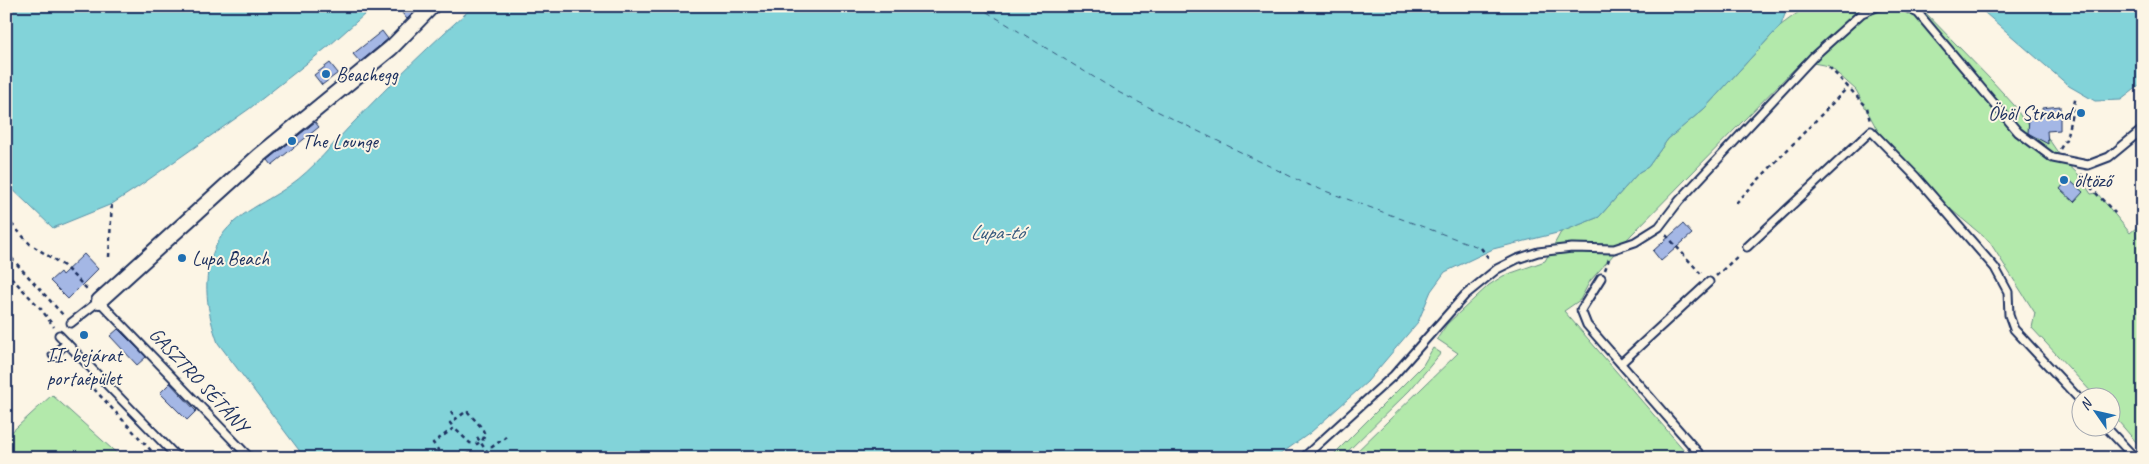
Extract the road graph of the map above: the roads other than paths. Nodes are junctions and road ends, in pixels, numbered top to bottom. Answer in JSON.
{"nodes":[{"id":1,"x":432,"y":6,"type":"edge"},
{"id":2,"x":1879,"y":6,"type":"edge"},
{"id":3,"x":1904,"y":6,"type":"edge"},
{"id":4,"x":2143,"y":130,"type":"edge"},
{"id":5,"x":1747,"y":247,"type":"road end"},
{"id":6,"x":1601,"y":278,"type":"road end"},
{"id":7,"x":1709,"y":282,"type":"road end"},
{"id":8,"x":99,"y":301,"type":"junction"},
{"id":9,"x":71,"y":323,"type":"road end"},
{"id":10,"x":59,"y":335,"type":"road end"},
{"id":11,"x":67,"y":343,"type":"junction"},
{"id":12,"x":53,"y":355,"type":"dead end"},
{"id":13,"x":1621,"y":363,"type":"junction"},
{"id":14,"x":2072,"y":391,"type":"edge"},
{"id":15,"x":2114,"y":436,"type":"edge"},
{"id":16,"x":178,"y":458,"type":"edge"},
{"id":17,"x":250,"y":458,"type":"edge"},
{"id":18,"x":1303,"y":458,"type":"edge"},
{"id":19,"x":1703,"y":458,"type":"edge"},
{"id":20,"x":2135,"y":458,"type":"edge"}],
"edges":[{"from":1,"to":8,"type":"street"},
{"from":2,"to":18,"type":"lane"},
{"from":3,"to":4,"type":"lane"},
{"from":5,"to":14,"type":"lane"},
{"from":6,"to":13,"type":"lane"},
{"from":7,"to":13,"type":"lane"},
{"from":8,"to":9,"type":"lane"},
{"from":8,"to":17,"type":"lane","name":"GASZTRO SÉTÁNY"},
{"from":10,"to":11,"type":"lane"},
{"from":11,"to":12,"type":"lane"},
{"from":11,"to":16,"type":"lane"},
{"from":13,"to":19,"type":"lane"},
{"from":15,"to":20,"type":"lane"}]}
